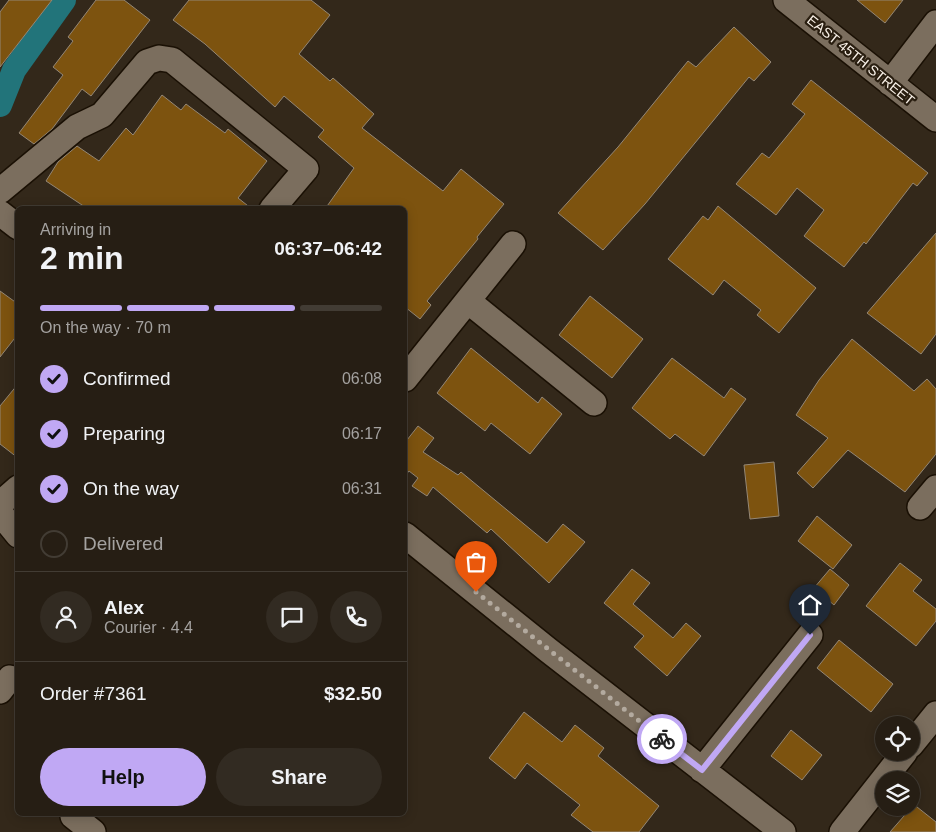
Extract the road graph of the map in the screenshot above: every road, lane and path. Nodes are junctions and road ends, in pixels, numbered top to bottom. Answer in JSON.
{"nodes":[{"id":1,"x":786,"y":0,"type":"edge"},
{"id":2,"x":936,"y":23,"type":"edge"},
{"id":3,"x":890,"y":82,"type":"junction"},
{"id":4,"x":936,"y":120,"type":"edge"},
{"id":5,"x":0,"y":191,"type":"edge"},
{"id":6,"x":275,"y":206,"type":"edge"},
{"id":7,"x":0,"y":213,"type":"edge"},
{"id":8,"x":15,"y":225,"type":"edge"},
{"id":9,"x":513,"y":244,"type":"dead end"},
{"id":10,"x":468,"y":301,"type":"junction"},
{"id":11,"x":407,"y":377,"type":"edge"},
{"id":12,"x":594,"y":402,"type":"dead end"},
{"id":13,"x":936,"y":488,"type":"edge"},
{"id":14,"x":15,"y":491,"type":"edge"},
{"id":15,"x":0,"y":504,"type":"edge"},
{"id":16,"x":920,"y":507,"type":"dead end"},
{"id":17,"x":0,"y":513,"type":"edge"},
{"id":18,"x":15,"y":531,"type":"edge"},
{"id":19,"x":407,"y":537,"type":"edge"},
{"id":20,"x":810,"y":635,"type":"dead end"},
{"id":21,"x":936,"y":714,"type":"edge"},
{"id":22,"x":920,"y":734,"type":"edge"},
{"id":23,"x":898,"y":761,"type":"edge"},
{"id":24,"x":702,"y":770,"type":"junction"},
{"id":25,"x":73,"y":816,"type":"dead end"},
{"id":26,"x":93,"y":832,"type":"edge"},
{"id":27,"x":783,"y":832,"type":"edge"},
{"id":28,"x":842,"y":832,"type":"edge"}],
"edges":[{"from":1,"to":3,"type":"street","name":"EAST 45TH STREET"},
{"from":2,"to":3,"type":"street"},
{"from":3,"to":4,"type":"street","name":"EAST 45TH STREET"},
{"from":5,"to":6,"type":"street"},
{"from":7,"to":8,"type":"street"},
{"from":9,"to":10,"type":"street"},
{"from":10,"to":11,"type":"street"},
{"from":10,"to":12,"type":"street"},
{"from":13,"to":16,"type":"street"},
{"from":14,"to":15,"type":"street"},
{"from":17,"to":18,"type":"street"},
{"from":19,"to":24,"type":"street"},
{"from":20,"to":24,"type":"street"},
{"from":21,"to":22,"type":"street"},
{"from":23,"to":28,"type":"street"},
{"from":24,"to":27,"type":"street"},
{"from":25,"to":26,"type":"street"}]}
